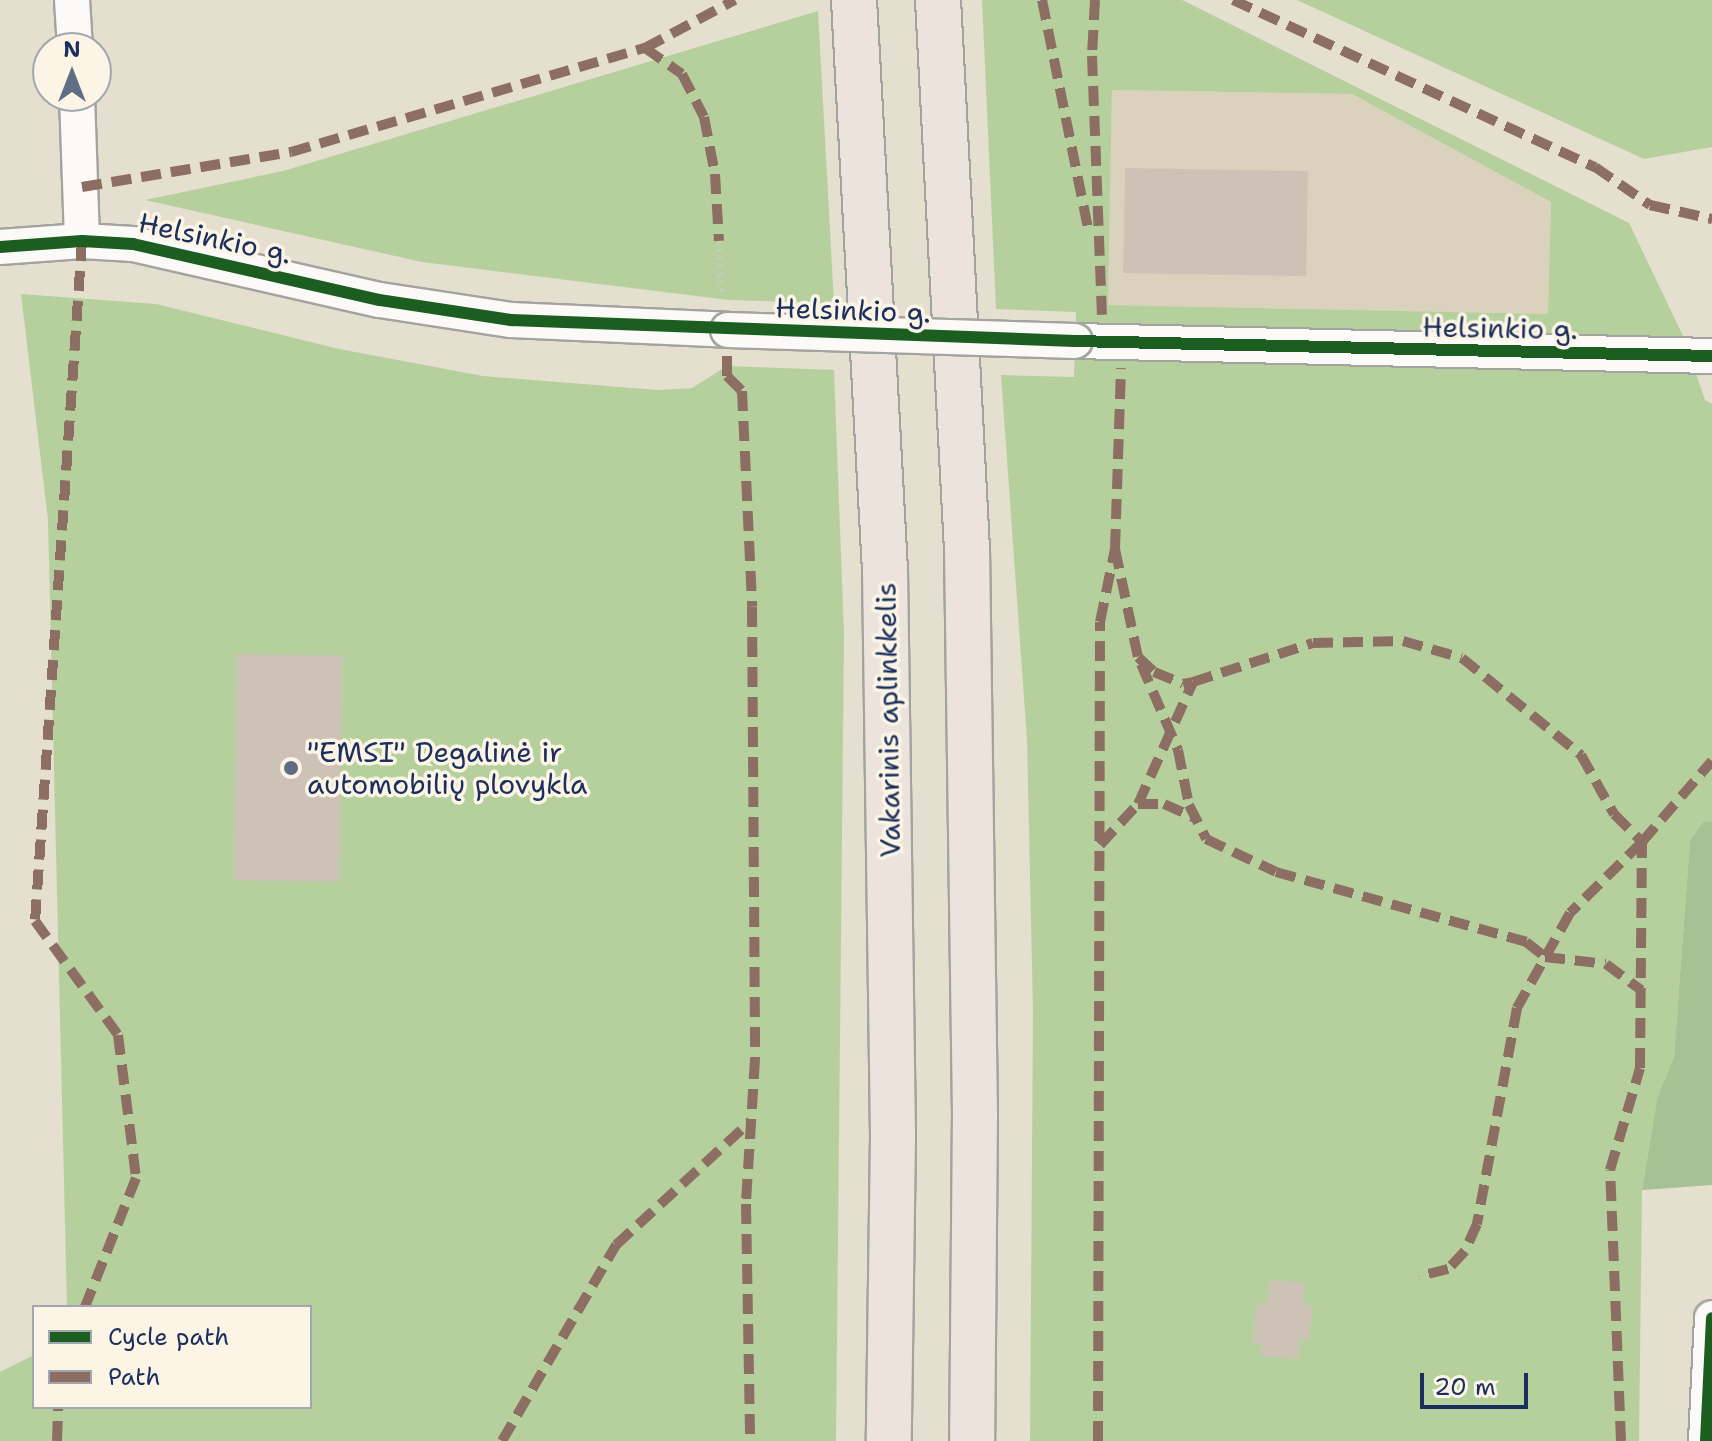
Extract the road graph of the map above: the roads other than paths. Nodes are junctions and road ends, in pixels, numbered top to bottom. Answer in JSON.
{"nodes":[{"id":1,"x":72,"y":0,"type":"edge"},
{"id":2,"x":854,"y":0,"type":"edge"},
{"id":3,"x":938,"y":0,"type":"edge"},
{"id":4,"x":74,"y":32,"type":"edge"},
{"id":5,"x":78,"y":112,"type":"edge"},
{"id":6,"x":82,"y":241,"type":"junction"},
{"id":7,"x":0,"y":247,"type":"edge"},
{"id":8,"x":1712,"y":356,"type":"edge"},
{"id":9,"x":1712,"y":1318,"type":"edge"},
{"id":10,"x":889,"y":1441,"type":"edge"},
{"id":11,"x":972,"y":1441,"type":"edge"},
{"id":12,"x":1706,"y":1441,"type":"edge"}],
"edges":[{"from":1,"to":4,"type":"street"},
{"from":2,"to":10,"type":"highway","name":"Vakarinis aplinkkelis"},
{"from":3,"to":11,"type":"highway"},
{"from":5,"to":6,"type":"street"},
{"from":6,"to":7,"type":"street","name":"Helsinkio g."},
{"from":6,"to":8,"type":"street","name":"Helsinkio g.","bridge":true},
{"from":9,"to":12,"type":"street"}]}
